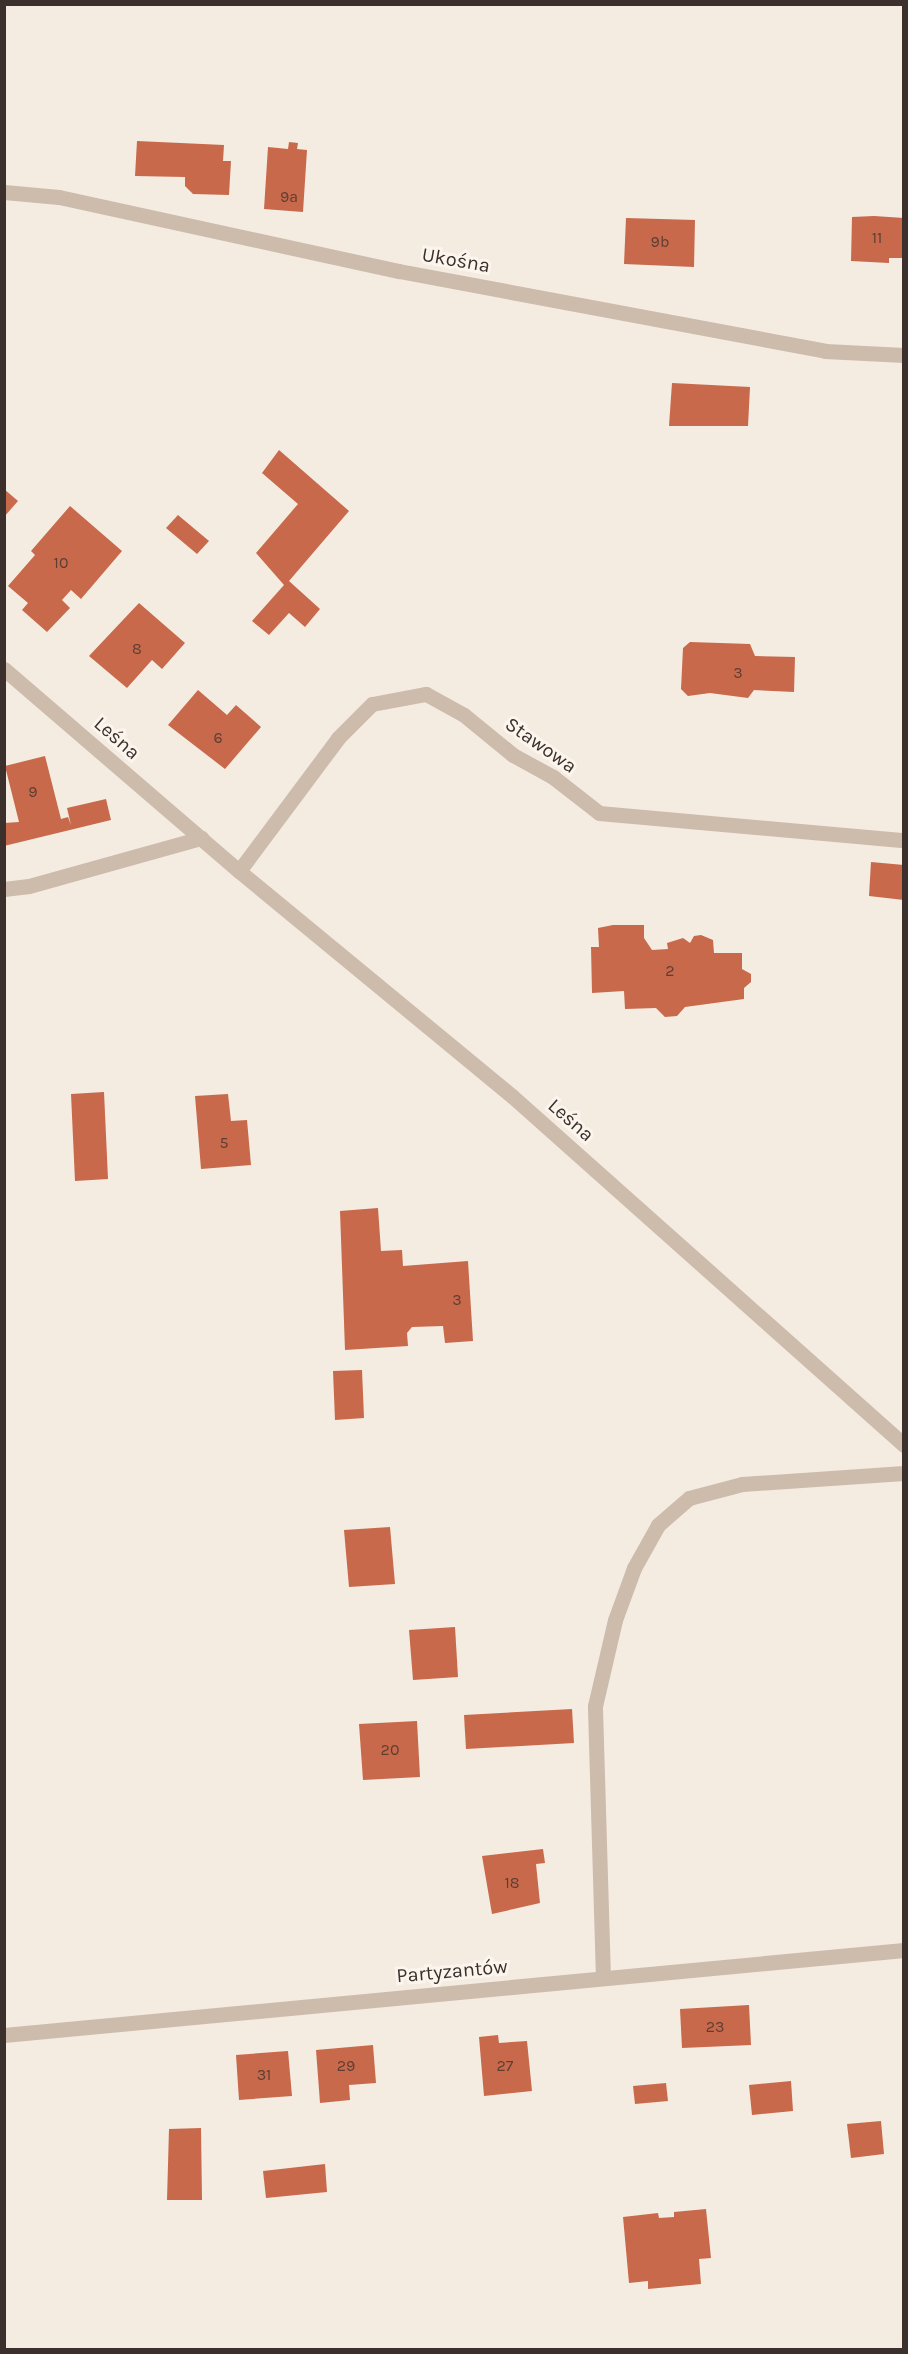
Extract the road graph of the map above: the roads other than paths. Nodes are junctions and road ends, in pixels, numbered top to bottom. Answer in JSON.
{"nodes":[{"id":1,"x":4,"y":192,"type":"edge"},
{"id":2,"x":903,"y":355,"type":"edge"},
{"id":3,"x":4,"y":669,"type":"edge"},
{"id":4,"x":201,"y":838,"type":"junction"},
{"id":5,"x":903,"y":840,"type":"edge"},
{"id":6,"x":239,"y":871,"type":"junction"},
{"id":7,"x":4,"y":889,"type":"edge"},
{"id":8,"x":903,"y":1445,"type":"edge"},
{"id":9,"x":903,"y":1473,"type":"edge"},
{"id":10,"x":903,"y":1950,"type":"edge"},
{"id":11,"x":603,"y":1978,"type":"junction"},
{"id":12,"x":4,"y":2035,"type":"edge"}],
"edges":[{"from":1,"to":2,"type":"street","name":"Ukośna"},
{"from":3,"to":4,"type":"street","name":"Leśna"},
{"from":4,"to":6,"type":"street","name":"Leśna"},
{"from":4,"to":7,"type":"street"},
{"from":5,"to":6,"type":"street","name":"Stawowa"},
{"from":6,"to":8,"type":"street","name":"Leśna"},
{"from":9,"to":11,"type":"street"},
{"from":10,"to":11,"type":"street","name":"Partyzantów"},
{"from":11,"to":12,"type":"street","name":"Partyzantów"}]}
